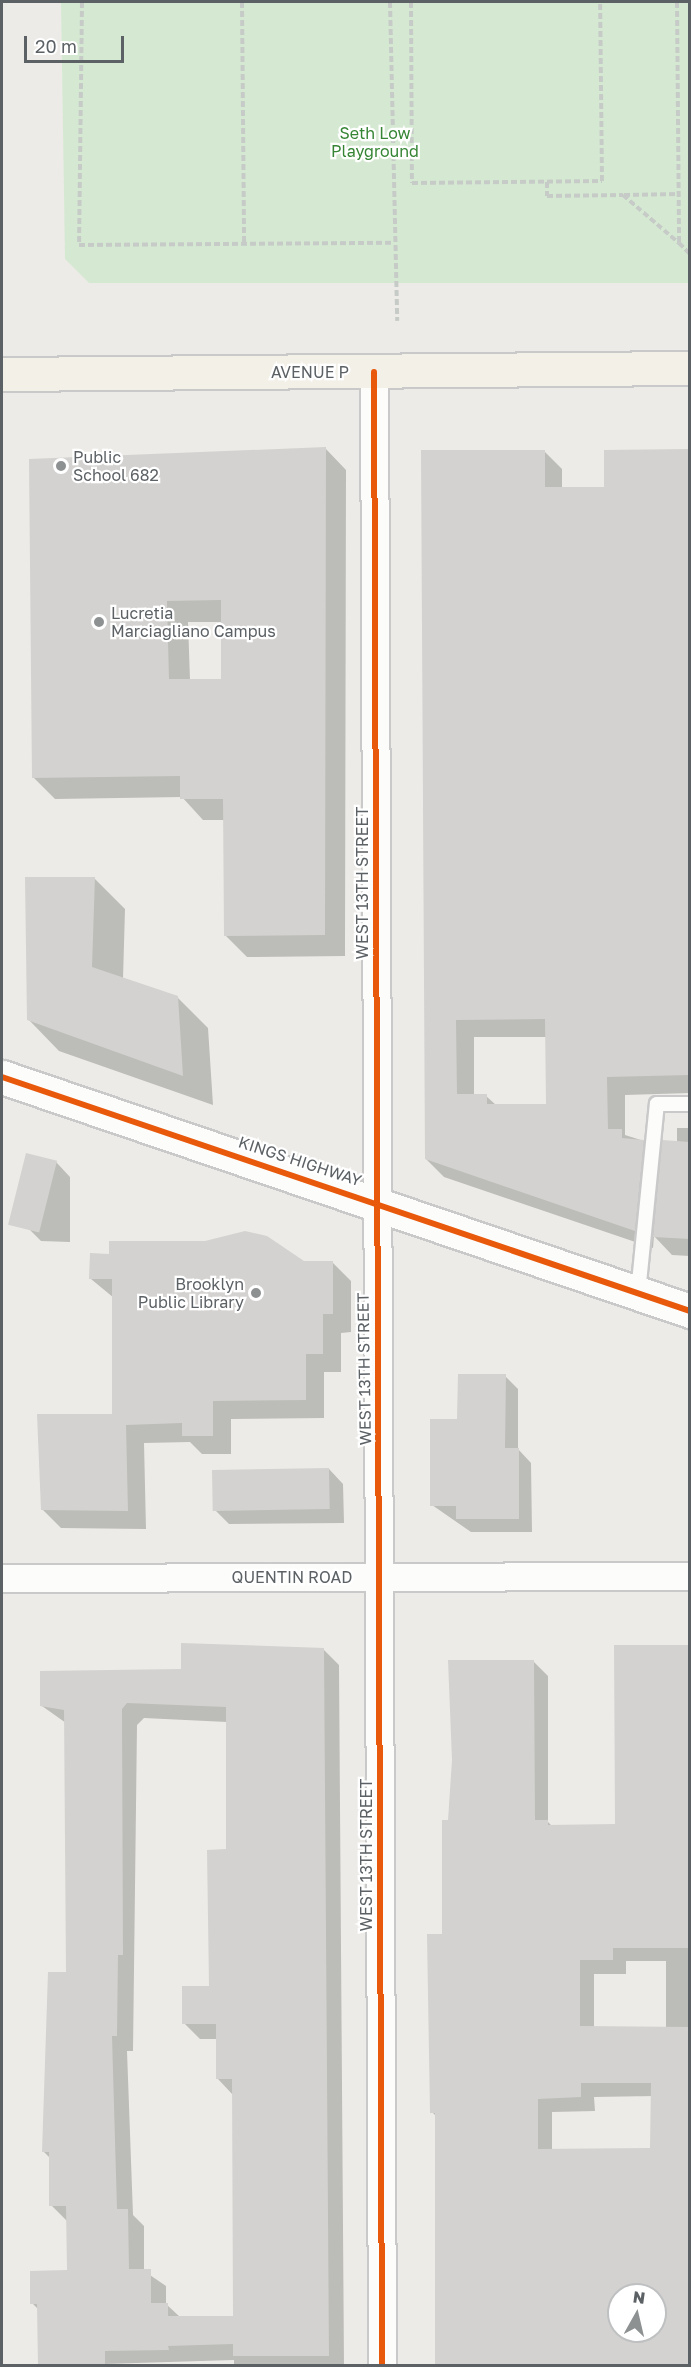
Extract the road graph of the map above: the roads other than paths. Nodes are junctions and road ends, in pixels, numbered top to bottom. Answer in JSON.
{"nodes":[{"id":1,"x":690,"y":368,"type":"edge"},
{"id":2,"x":374,"y":372,"type":"junction"},
{"id":3,"x":2,"y":374,"type":"edge"},
{"id":4,"x":2,"y":1077,"type":"edge"},
{"id":5,"x":690,"y":1104,"type":"edge"},
{"id":6,"x":375,"y":1201,"type":"junction"},
{"id":7,"x":638,"y":1293,"type":"junction"},
{"id":8,"x":690,"y":1311,"type":"edge"},
{"id":9,"x":690,"y":1576,"type":"edge"},
{"id":10,"x":379,"y":1577,"type":"junction"},
{"id":11,"x":2,"y":1578,"type":"edge"},
{"id":12,"x":382,"y":2366,"type":"edge"}],
"edges":[{"from":1,"to":2,"type":"main road","name":"AVENUE P"},
{"from":2,"to":3,"type":"main road","name":"AVENUE P"},
{"from":2,"to":6,"type":"street","name":"WEST 13TH STREET"},
{"from":4,"to":6,"type":"street","name":"KINGS HIGHWAY"},
{"from":5,"to":7,"type":"lane"},
{"from":6,"to":7,"type":"street","name":"KINGS HIGHWAY"},
{"from":6,"to":10,"type":"street","name":"WEST 13TH STREET"},
{"from":7,"to":8,"type":"street","name":"KINGS HIGHWAY"},
{"from":9,"to":10,"type":"street","name":"QUENTIN ROAD"},
{"from":10,"to":11,"type":"street","name":"QUENTIN ROAD"},
{"from":10,"to":12,"type":"street","name":"WEST 13TH STREET"}]}
